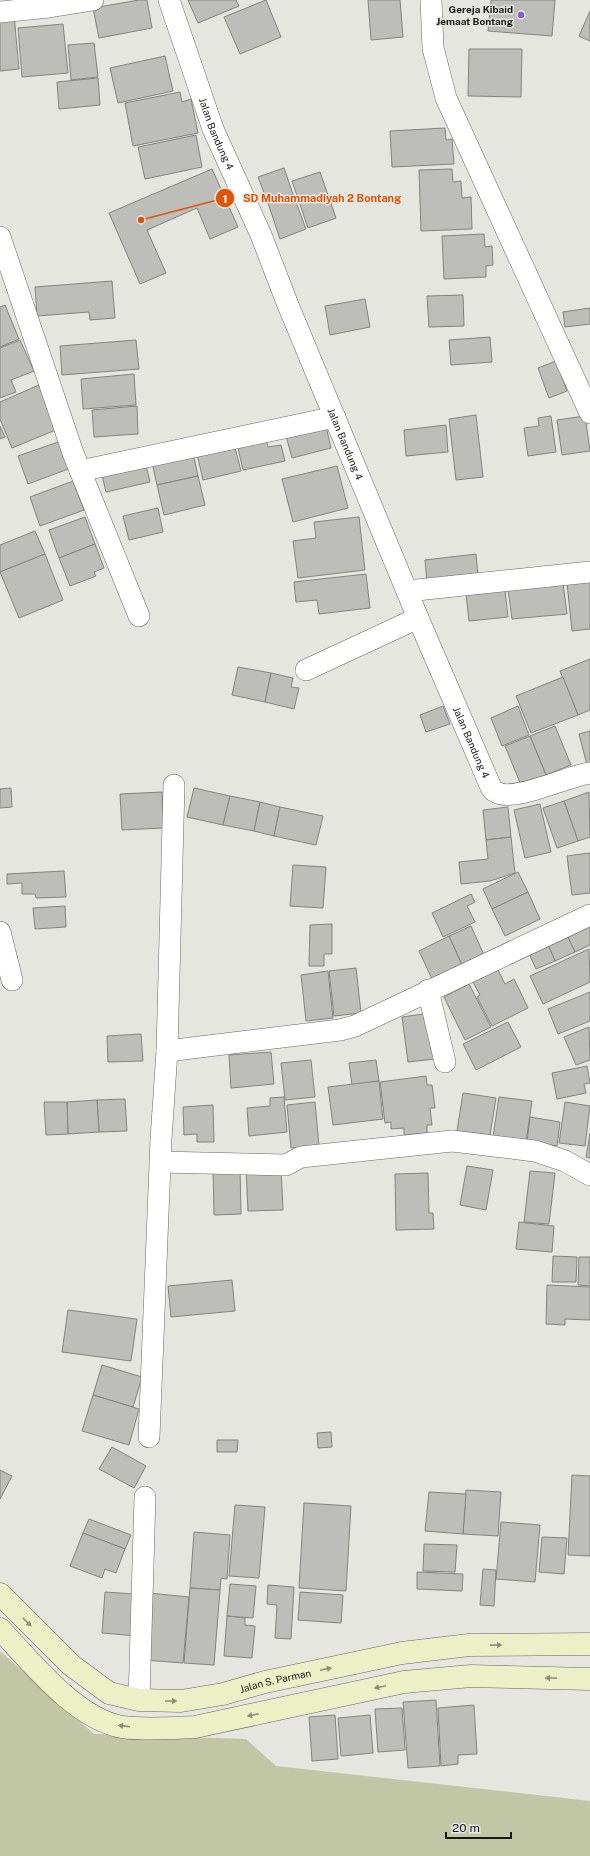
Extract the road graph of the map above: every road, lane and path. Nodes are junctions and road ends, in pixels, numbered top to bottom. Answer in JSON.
{"nodes":[{"id":1,"x":93,"y":0,"type":"edge"},
{"id":2,"x":170,"y":0,"type":"edge"},
{"id":3,"x":431,"y":0,"type":"edge"},
{"id":4,"x":0,"y":12,"type":"edge"},
{"id":5,"x":0,"y":236,"type":"edge"},
{"id":6,"x":590,"y":414,"type":"edge"},
{"id":7,"x":335,"y":417,"type":"junction"},
{"id":8,"x":80,"y":471,"type":"junction"},
{"id":9,"x":590,"y":572,"type":"edge"},
{"id":10,"x":407,"y":591,"type":"junction"},
{"id":11,"x":139,"y":616,"type":"dead end"},
{"id":12,"x":418,"y":618,"type":"junction"},
{"id":13,"x":306,"y":670,"type":"dead end"},
{"id":14,"x":590,"y":772,"type":"edge"},
{"id":15,"x":174,"y":785,"type":"dead end"},
{"id":16,"x":590,"y":915,"type":"edge"},
{"id":17,"x":0,"y":932,"type":"edge"},
{"id":18,"x":12,"y":980,"type":"dead end"},
{"id":19,"x":428,"y":990,"type":"junction"},
{"id":20,"x":167,"y":1051,"type":"junction"},
{"id":21,"x":444,"y":1062,"type":"dead end"},
{"id":22,"x":161,"y":1153,"type":"junction"},
{"id":23,"x":590,"y":1175,"type":"edge"},
{"id":24,"x":149,"y":1437,"type":"dead end"},
{"id":25,"x":145,"y":1497,"type":"dead end"},
{"id":26,"x":0,"y":1594,"type":"edge"},
{"id":27,"x":0,"y":1629,"type":"edge"},
{"id":28,"x":590,"y":1644,"type":"edge"},
{"id":29,"x":469,"y":1645,"type":"junction"},
{"id":30,"x":402,"y":1653,"type":"junction"},
{"id":31,"x":472,"y":1676,"type":"junction"},
{"id":32,"x":590,"y":1678,"type":"edge"},
{"id":33,"x":404,"y":1682,"type":"junction"},
{"id":34,"x":139,"y":1700,"type":"junction"}],
"edges":[{"from":1,"to":4,"type":"street"},
{"from":2,"to":7,"type":"street","name":"Jalan Bandung 4"},
{"from":3,"to":6,"type":"street"},
{"from":5,"to":8,"type":"street"},
{"from":7,"to":8,"type":"street"},
{"from":7,"to":10,"type":"street","name":"Jalan Bandung 4"},
{"from":8,"to":11,"type":"street"},
{"from":9,"to":10,"type":"street"},
{"from":10,"to":12,"type":"street","name":"Jalan Bandung 4"},
{"from":12,"to":13,"type":"street"},
{"from":12,"to":14,"type":"street","name":"Jalan Bandung 4"},
{"from":15,"to":20,"type":"street"},
{"from":16,"to":19,"type":"street"},
{"from":17,"to":18,"type":"street"},
{"from":19,"to":20,"type":"street"},
{"from":19,"to":21,"type":"street"},
{"from":20,"to":22,"type":"street"},
{"from":22,"to":23,"type":"street"},
{"from":22,"to":24,"type":"street"},
{"from":25,"to":34,"type":"street"},
{"from":26,"to":34,"type":"main road","name":"Jalan S. Parman","one_way":true},
{"from":33,"to":27,"type":"main road","one_way":true},
{"from":29,"to":28,"type":"main road","name":"Jalan S. Parman","one_way":true},
{"from":29,"to":30,"type":"main road","name":"Jalan S. Parman"},
{"from":29,"to":31,"type":"main road"},
{"from":30,"to":33,"type":"main road"},
{"from":34,"to":30,"type":"main road","name":"Jalan S. Parman","one_way":true},
{"from":32,"to":31,"type":"main road","one_way":true},
{"from":31,"to":33,"type":"main road"}]}
